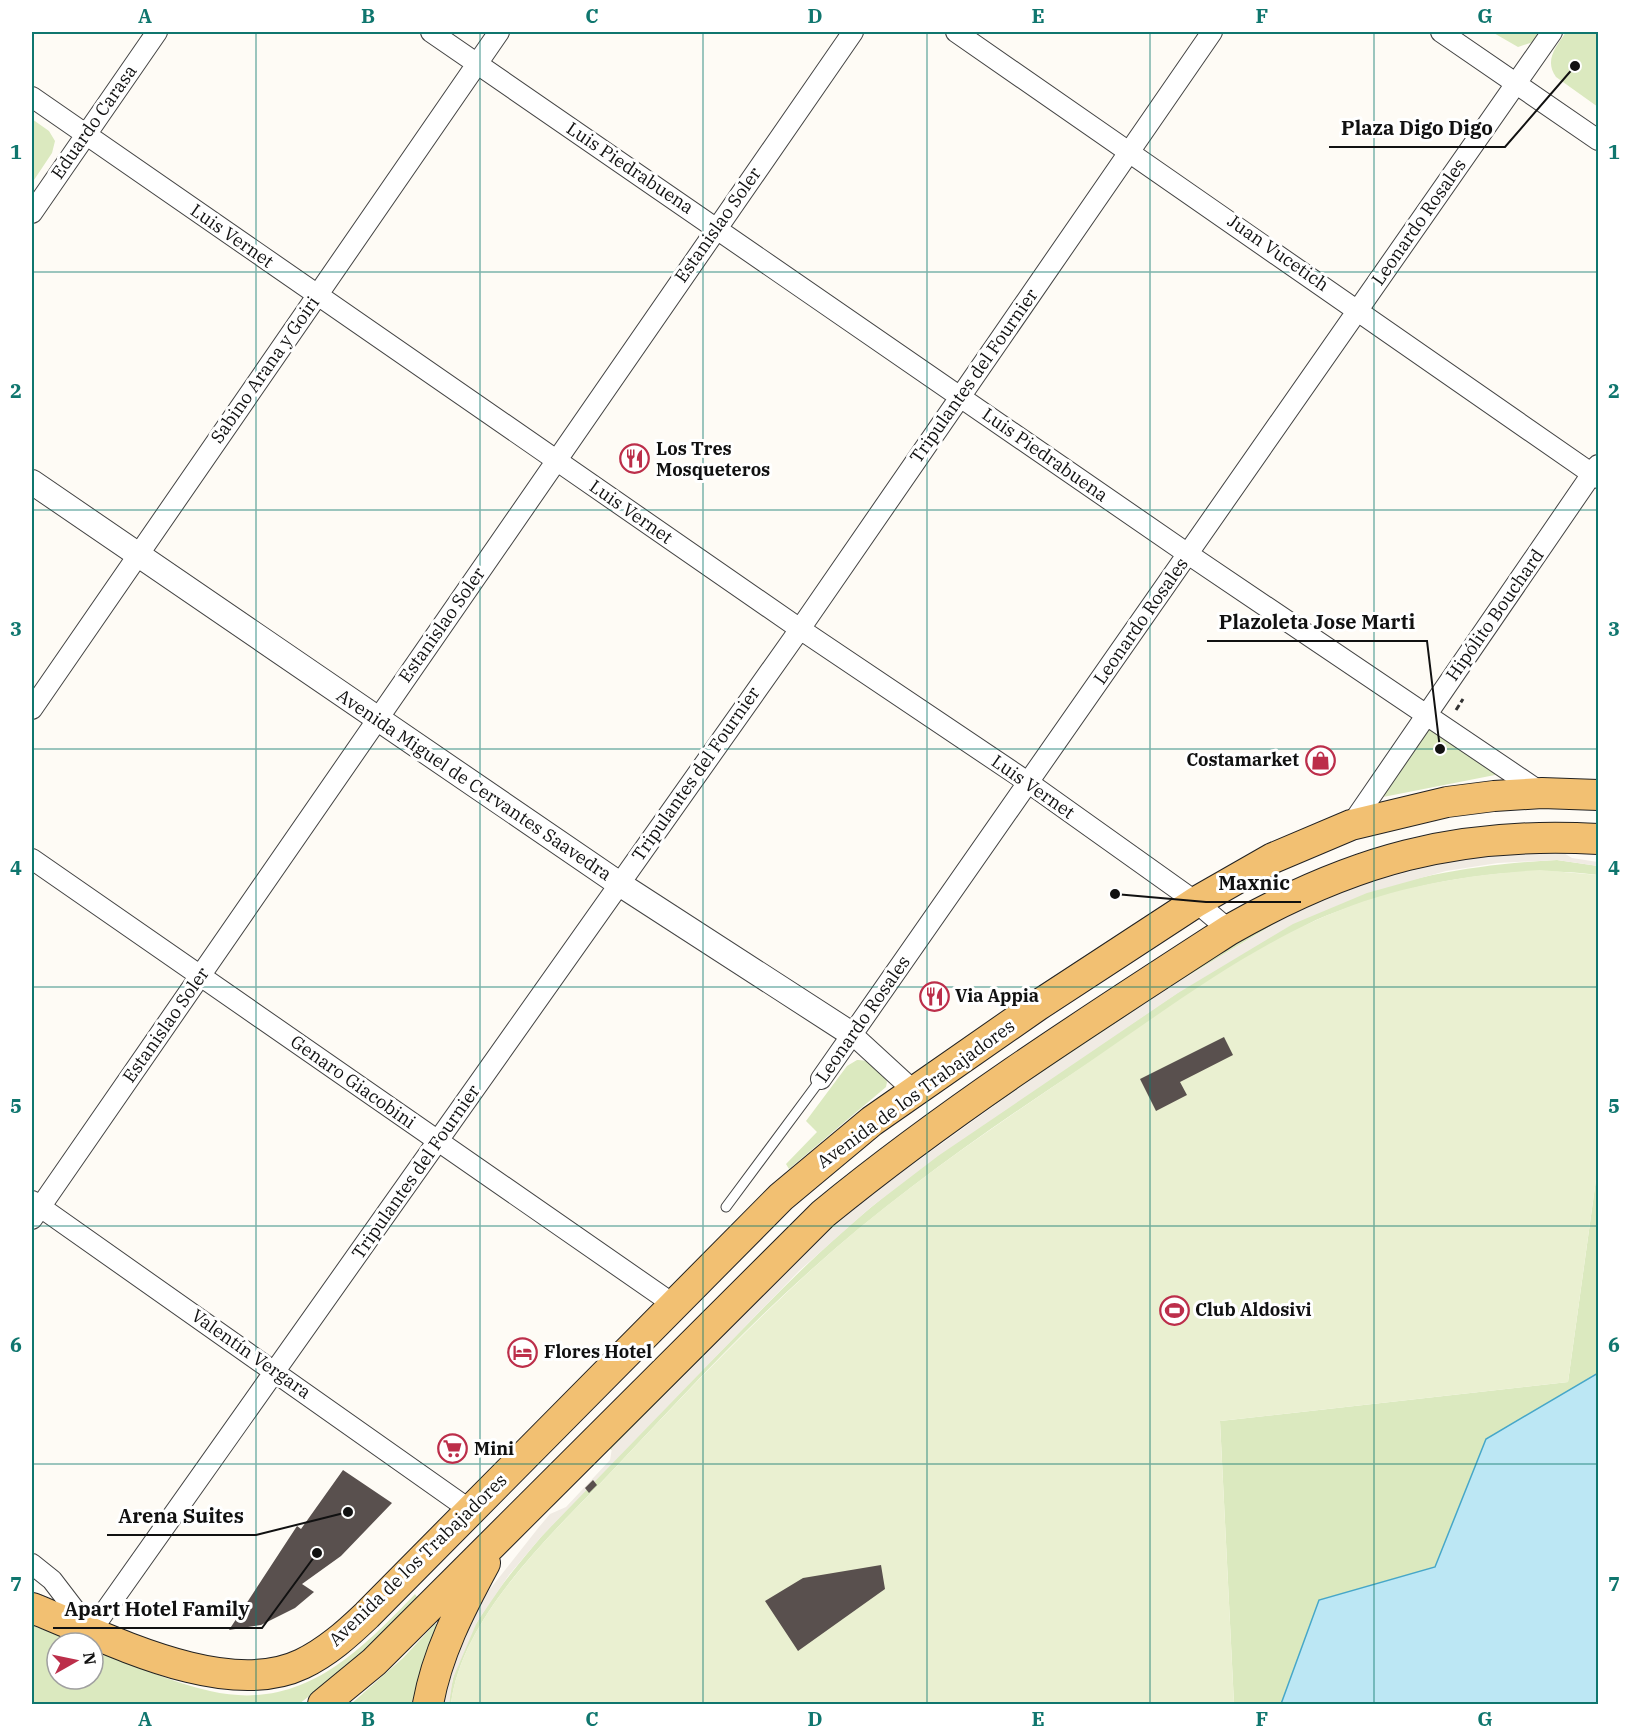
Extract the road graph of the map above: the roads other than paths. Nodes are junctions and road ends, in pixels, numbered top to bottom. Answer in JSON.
{"nodes":[{"id":1,"x":157,"y":32,"type":"edge"},
{"id":2,"x":431,"y":32,"type":"edge"},
{"id":3,"x":499,"y":32,"type":"edge"},
{"id":4,"x":853,"y":32,"type":"edge"},
{"id":5,"x":956,"y":32,"type":"edge"},
{"id":6,"x":1212,"y":32,"type":"edge"},
{"id":7,"x":1441,"y":32,"type":"edge"},
{"id":8,"x":1552,"y":32,"type":"edge"},
{"id":9,"x":477,"y":63,"type":"junction"},
{"id":10,"x":1516,"y":84,"type":"junction"},
{"id":11,"x":32,"y":97,"type":"edge"},
{"id":12,"x":86,"y":135,"type":"junction"},
{"id":13,"x":1599,"y":140,"type":"edge"},
{"id":14,"x":1130,"y":151,"type":"junction"},
{"id":15,"x":32,"y":213,"type":"edge"},
{"id":16,"x":716,"y":228,"type":"junction"},
{"id":17,"x":317,"y":295,"type":"junction"},
{"id":18,"x":1358,"y":309,"type":"junction"},
{"id":19,"x":960,"y":396,"type":"junction"},
{"id":20,"x":557,"y":460,"type":"junction"},
{"id":21,"x":1597,"y":472,"type":"edge"},
{"id":22,"x":32,"y":482,"type":"edge"},
{"id":23,"x":1188,"y":554,"type":"junction"},
{"id":24,"x":138,"y":555,"type":"junction"},
{"id":25,"x":800,"y":629,"type":"junction"},
{"id":26,"x":32,"y":709,"type":"edge"},
{"id":27,"x":1427,"y":714,"type":"junction"},
{"id":28,"x":378,"y":719,"type":"junction"},
{"id":29,"x":1029,"y":783,"type":"junction"},
{"id":30,"x":1542,"y":793,"type":"junction"},
{"id":31,"x":1599,"y":795,"type":"edge"},
{"id":32,"x":1350,"y":825,"type":"junction"},
{"id":33,"x":1599,"y":838,"type":"edge"},
{"id":34,"x":32,"y":859,"type":"edge"},
{"id":35,"x":618,"y":883,"type":"junction"},
{"id":36,"x":1196,"y":902,"type":"junction"},
{"id":37,"x":1229,"y":930,"type":"junction"},
{"id":38,"x":200,"y":976,"type":"junction"},
{"id":39,"x":853,"y":1035,"type":"junction"},
{"id":40,"x":822,"y":1079,"type":"joint"},
{"id":41,"x":914,"y":1090,"type":"junction"},
{"id":42,"x":439,"y":1141,"type":"junction"},
{"id":43,"x":726,"y":1207,"type":"dead end"},
{"id":44,"x":34,"y":1209,"type":"edge"},
{"id":45,"x":674,"y":1304,"type":"junction"},
{"id":46,"x":276,"y":1370,"type":"junction"},
{"id":47,"x":470,"y":1510,"type":"junction"},
{"id":48,"x":501,"y":1534,"type":"junction"},
{"id":49,"x":32,"y":1564,"type":"edge"},
{"id":50,"x":32,"y":1608,"type":"edge"},
{"id":51,"x":91,"y":1631,"type":"junction"},
{"id":52,"x":105,"y":1636,"type":"edge"},
{"id":53,"x":323,"y":1704,"type":"edge"},
{"id":54,"x":428,"y":1704,"type":"edge"}],
"edges":[{"from":1,"to":12,"type":"street","name":"Eduardo Carasa"},
{"from":2,"to":9,"type":"street","name":"Luis Piedrabuena"},
{"from":3,"to":9,"type":"street","name":"Sabino Arana y Goiri"},
{"from":4,"to":16,"type":"street","name":"Estanislao Soler"},
{"from":5,"to":14,"type":"street","name":"Juan Vucetich"},
{"from":6,"to":14,"type":"street","name":"Tripulantes del Fournier"},
{"from":7,"to":10,"type":"street"},
{"from":8,"to":10,"type":"street","name":"Leonardo Rosales"},
{"from":9,"to":16,"type":"street","name":"Luis Piedrabuena"},
{"from":9,"to":17,"type":"street","name":"Sabino Arana y Goiri"},
{"from":10,"to":13,"type":"street"},
{"from":10,"to":18,"type":"street","name":"Leonardo Rosales"},
{"from":11,"to":12,"type":"street","name":"Luis Vernet"},
{"from":12,"to":15,"type":"street","name":"Eduardo Carasa"},
{"from":12,"to":17,"type":"street","name":"Luis Vernet"},
{"from":14,"to":18,"type":"street","name":"Juan Vucetich"},
{"from":14,"to":19,"type":"street","name":"Tripulantes del Fournier"},
{"from":16,"to":19,"type":"street","name":"Luis Piedrabuena"},
{"from":16,"to":20,"type":"street","name":"Estanislao Soler"},
{"from":17,"to":20,"type":"street","name":"Luis Vernet"},
{"from":17,"to":24,"type":"street","name":"Sabino Arana y Goiri"},
{"from":18,"to":21,"type":"street","name":"Juan Vucetich"},
{"from":18,"to":23,"type":"street","name":"Leonardo Rosales"},
{"from":19,"to":23,"type":"street","name":"Luis Piedrabuena"},
{"from":19,"to":25,"type":"street","name":"Tripulantes del Fournier"},
{"from":20,"to":25,"type":"street","name":"Luis Vernet"},
{"from":20,"to":28,"type":"street","name":"Estanislao Soler"},
{"from":21,"to":27,"type":"street","name":"Hipólito Bouchard"},
{"from":22,"to":24,"type":"street","name":"Avenida Miguel de Cervantes Saavedra"},
{"from":23,"to":27,"type":"street","name":"Luis Piedrabuena"},
{"from":23,"to":29,"type":"street","name":"Leonardo Rosales"},
{"from":24,"to":26,"type":"street","name":"Sabino Arana y Goiri"},
{"from":24,"to":28,"type":"street","name":"Avenida Miguel de Cervantes Saavedra"},
{"from":25,"to":29,"type":"street","name":"Luis Vernet"},
{"from":25,"to":35,"type":"street","name":"Tripulantes del Fournier"},
{"from":27,"to":30,"type":"street","name":"Luis Piedrabuena"},
{"from":27,"to":32,"type":"street","name":"Hipólito Bouchard"},
{"from":28,"to":35,"type":"street","name":"Avenida Miguel de Cervantes Saavedra"},
{"from":28,"to":38,"type":"street","name":"Estanislao Soler"},
{"from":29,"to":36,"type":"street","name":"Luis Vernet"},
{"from":29,"to":39,"type":"street","name":"Leonardo Rosales"},
{"from":30,"to":31,"type":"main road","name":"Avenida de los Trabajadores"},
{"from":30,"to":32,"type":"main road","name":"Avenida de los Trabajadores"},
{"from":32,"to":36,"type":"main road","name":"Avenida de los Trabajadores"},
{"from":33,"to":37,"type":"main road","name":"Avenida de los Trabajadores"},
{"from":34,"to":38,"type":"street","name":"Genaro Giacobini"},
{"from":35,"to":39,"type":"street","name":"Avenida Miguel de Cervantes Saavedra"},
{"from":35,"to":42,"type":"street","name":"Tripulantes del Fournier"},
{"from":36,"to":37,"type":"street","name":"Luis Vernet"},
{"from":36,"to":41,"type":"main road","name":"Avenida de los Trabajadores"},
{"from":37,"to":48,"type":"main road","name":"Avenida de los Trabajadores"},
{"from":38,"to":42,"type":"street","name":"Genaro Giacobini"},
{"from":38,"to":44,"type":"street","name":"Estanislao Soler"},
{"from":39,"to":40,"type":"street","name":"Leonardo Rosales"},
{"from":39,"to":41,"type":"street","name":"Avenida Miguel de Cervantes Saavedra"},
{"from":40,"to":43,"type":"lane","name":"Leonardo Rosales"},
{"from":41,"to":45,"type":"main road","name":"Avenida de los Trabajadores"},
{"from":42,"to":45,"type":"street","name":"Genaro Giacobini"},
{"from":42,"to":46,"type":"street","name":"Tripulantes del Fournier"},
{"from":44,"to":46,"type":"street","name":"Valentín Vergara"},
{"from":45,"to":47,"type":"main road","name":"Avenida de los Trabajadores"},
{"from":46,"to":47,"type":"street","name":"Valentín Vergara"},
{"from":46,"to":51,"type":"street","name":"Tripulantes del Fournier"},
{"from":47,"to":52,"type":"main road","name":"Avenida de los Trabajadores"},
{"from":48,"to":53,"type":"main road","name":"Avenida de los Trabajadores"},
{"from":48,"to":54,"type":"main road"},
{"from":49,"to":51,"type":"street"},
{"from":50,"to":51,"type":"main road","name":"Avenida de los Trabajadores"}]}
